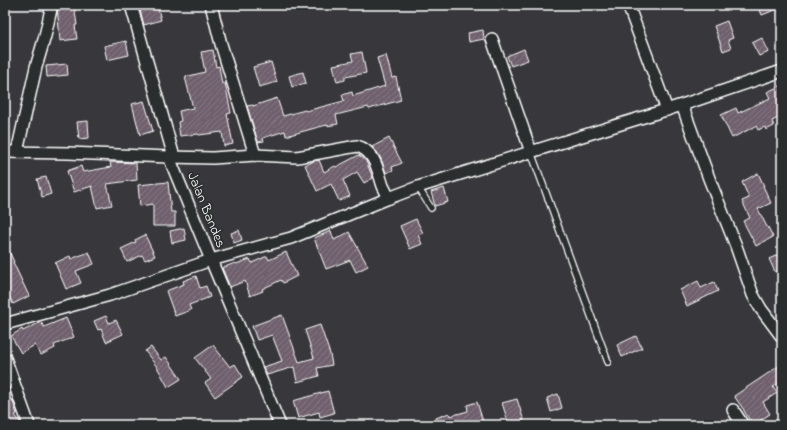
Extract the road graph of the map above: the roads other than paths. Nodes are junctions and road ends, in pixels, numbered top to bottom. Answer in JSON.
{"nodes":[{"id":1,"x":50,"y":5,"type":"edge"},
{"id":2,"x":131,"y":5,"type":"edge"},
{"id":3,"x":211,"y":5,"type":"edge"},
{"id":4,"x":628,"y":5,"type":"edge"},
{"id":5,"x":492,"y":39,"type":"dead end"},
{"id":6,"x":781,"y":74,"type":"edge"},
{"id":7,"x":682,"y":105,"type":"junction"},
{"id":8,"x":667,"y":110,"type":"junction"},
{"id":9,"x":5,"y":152,"type":"edge"},
{"id":10,"x":17,"y":152,"type":"junction"},
{"id":11,"x":531,"y":152,"type":"junction"},
{"id":12,"x":255,"y":156,"type":"junction"},
{"id":13,"x":171,"y":157,"type":"junction"},
{"id":14,"x":418,"y":187,"type":"junction"},
{"id":15,"x":389,"y":198,"type":"junction"},
{"id":16,"x":431,"y":208,"type":"dead end"},
{"id":17,"x":211,"y":260,"type":"junction"},
{"id":18,"x":5,"y":324,"type":"edge"},
{"id":19,"x":782,"y":337,"type":"edge"},
{"id":20,"x":5,"y":358,"type":"edge"},
{"id":21,"x":608,"y":362,"type":"dead end"},
{"id":22,"x":733,"y":410,"type":"dead end"},
{"id":23,"x":30,"y":424,"type":"edge"},
{"id":24,"x":280,"y":425,"type":"edge"},
{"id":25,"x":743,"y":425,"type":"edge"}],
"edges":[{"from":1,"to":10,"type":"street"},
{"from":2,"to":13,"type":"street","name":"Jalan Bandes"},
{"from":3,"to":12,"type":"street"},
{"from":4,"to":8,"type":"street"},
{"from":5,"to":11,"type":"street"},
{"from":6,"to":7,"type":"street"},
{"from":7,"to":8,"type":"street"},
{"from":7,"to":19,"type":"street"},
{"from":8,"to":11,"type":"street"},
{"from":9,"to":10,"type":"street"},
{"from":10,"to":13,"type":"street"},
{"from":11,"to":14,"type":"street"},
{"from":11,"to":21,"type":"lane"},
{"from":12,"to":13,"type":"street"},
{"from":12,"to":15,"type":"street"},
{"from":13,"to":17,"type":"street","name":"Jalan Bandes"},
{"from":14,"to":15,"type":"street"},
{"from":14,"to":16,"type":"lane"},
{"from":15,"to":17,"type":"street"},
{"from":17,"to":18,"type":"street"},
{"from":17,"to":24,"type":"street","name":"Jalan Bandes"},
{"from":20,"to":23,"type":"street"},
{"from":22,"to":25,"type":"street"}]}
